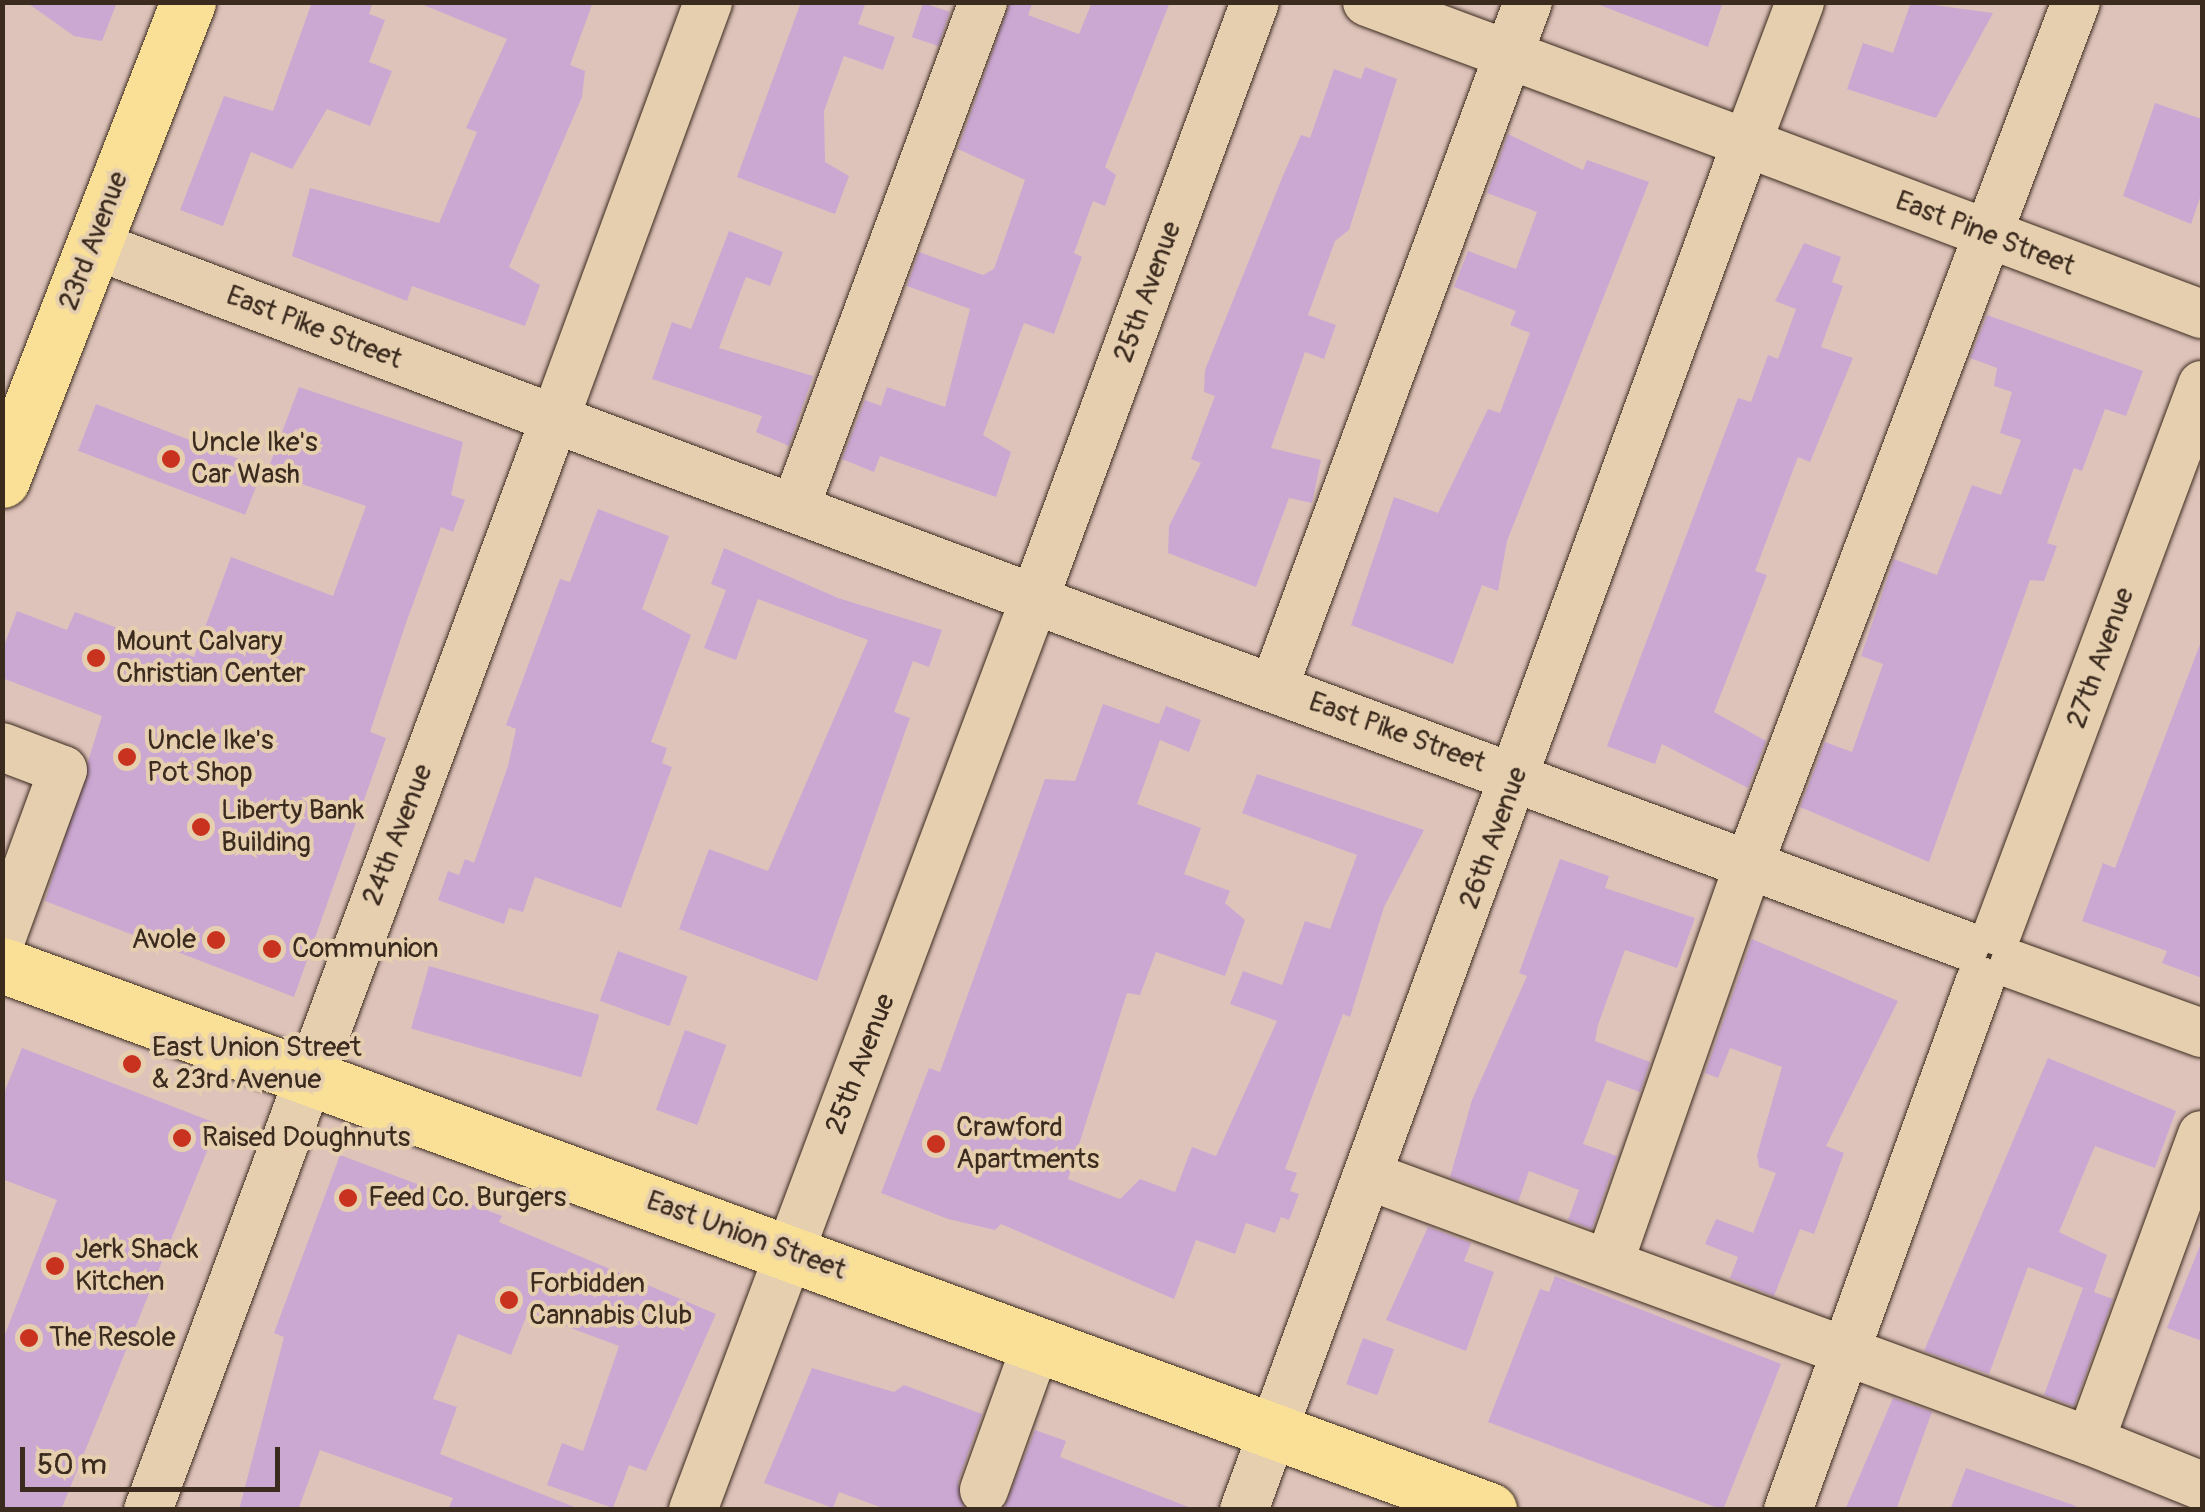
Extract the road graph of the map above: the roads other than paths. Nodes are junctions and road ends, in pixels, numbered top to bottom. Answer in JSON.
{"nodes":[{"id":1,"x":188,"y":2,"type":"edge"},
{"id":2,"x":708,"y":2,"type":"edge"},
{"id":3,"x":983,"y":2,"type":"edge"},
{"id":4,"x":1255,"y":2,"type":"edge"},
{"id":5,"x":1367,"y":2,"type":"edge"},
{"id":6,"x":1528,"y":2,"type":"edge"},
{"id":7,"x":1800,"y":2,"type":"edge"},
{"id":8,"x":2076,"y":2,"type":"edge"},
{"id":9,"x":1508,"y":54,"type":"junction"},
{"id":10,"x":1746,"y":143,"type":"junction"},
{"id":11,"x":1989,"y":236,"type":"junction"},
{"id":12,"x":92,"y":244,"type":"junction"},
{"id":13,"x":2202,"y":314,"type":"edge"},
{"id":14,"x":2202,"y":330,"type":"edge"},
{"id":15,"x":2202,"y":385,"type":"edge"},
{"id":16,"x":555,"y":421,"type":"junction"},
{"id":17,"x":2,"y":480,"type":"edge"},
{"id":18,"x":795,"y":508,"type":"junction"},
{"id":19,"x":1034,"y":600,"type":"junction"},
{"id":20,"x":1274,"y":688,"type":"junction"},
{"id":21,"x":2,"y":747,"type":"edge"},
{"id":22,"x":1516,"y":777,"type":"junction"},
{"id":23,"x":1748,"y":864,"type":"junction"},
{"id":24,"x":2,"y":937,"type":"edge"},
{"id":25,"x":1990,"y":955,"type":"junction"},
{"id":26,"x":2,"y":965,"type":"edge"},
{"id":27,"x":2202,"y":1033,"type":"edge"},
{"id":28,"x":307,"y":1076,"type":"junction"},
{"id":29,"x":2202,"y":1136,"type":"edge"},
{"id":30,"x":1369,"y":1176,"type":"junction"},
{"id":31,"x":790,"y":1251,"type":"junction"},
{"id":32,"x":1608,"y":1263,"type":"junction"},
{"id":33,"x":1037,"y":1343,"type":"junction"},
{"id":34,"x":1844,"y":1355,"type":"junction"},
{"id":35,"x":1272,"y":1433,"type":"junction"},
{"id":36,"x":2090,"y":1441,"type":"junction"},
{"id":37,"x":2202,"y":1486,"type":"edge"},
{"id":38,"x":984,"y":1490,"type":"dead end"},
{"id":39,"x":148,"y":1510,"type":"edge"},
{"id":40,"x":694,"y":1510,"type":"edge"},
{"id":41,"x":1244,"y":1510,"type":"edge"},
{"id":42,"x":1489,"y":1510,"type":"edge"},
{"id":43,"x":1788,"y":1510,"type":"edge"}],
"edges":[{"from":1,"to":12,"type":"main road","name":"23rd Avenue"},
{"from":2,"to":16,"type":"street","name":"24th Avenue"},
{"from":3,"to":18,"type":"street"},
{"from":4,"to":19,"type":"street","name":"25th Avenue"},
{"from":5,"to":9,"type":"street","name":"East Pine Street"},
{"from":6,"to":9,"type":"street"},
{"from":7,"to":10,"type":"street","name":"26th Avenue"},
{"from":8,"to":11,"type":"street"},
{"from":9,"to":10,"type":"street","name":"East Pine Street"},
{"from":9,"to":20,"type":"street"},
{"from":10,"to":11,"type":"street","name":"East Pine Street"},
{"from":10,"to":22,"type":"street","name":"26th Avenue"},
{"from":11,"to":13,"type":"street","name":"East Pine Street"},
{"from":11,"to":23,"type":"street"},
{"from":12,"to":16,"type":"street","name":"East Pike Street"},
{"from":12,"to":17,"type":"main road","name":"23rd Avenue"},
{"from":13,"to":14,"type":"street"},
{"from":15,"to":25,"type":"street","name":"27th Avenue"},
{"from":16,"to":18,"type":"street","name":"East Pike Street"},
{"from":16,"to":28,"type":"street","name":"24th Avenue"},
{"from":18,"to":19,"type":"street","name":"East Pike Street"},
{"from":19,"to":20,"type":"street","name":"East Pike Street"},
{"from":19,"to":31,"type":"street","name":"25th Avenue"},
{"from":20,"to":22,"type":"street","name":"East Pike Street"},
{"from":21,"to":24,"type":"street"},
{"from":22,"to":23,"type":"street","name":"East Pike Street"},
{"from":22,"to":30,"type":"street","name":"26th Avenue"},
{"from":23,"to":25,"type":"street","name":"East Pike Street"},
{"from":23,"to":32,"type":"street"},
{"from":25,"to":27,"type":"street","name":"East Pike Street"},
{"from":25,"to":34,"type":"street","name":"27th Avenue"},
{"from":26,"to":28,"type":"main road","name":"East Union Street"},
{"from":28,"to":31,"type":"main road","name":"East Union Street"},
{"from":28,"to":39,"type":"street","name":"24th Avenue"},
{"from":29,"to":36,"type":"street"},
{"from":30,"to":32,"type":"street"},
{"from":30,"to":35,"type":"street","name":"26th Avenue"},
{"from":31,"to":33,"type":"main road","name":"East Union Street"},
{"from":31,"to":40,"type":"street","name":"25th Avenue"},
{"from":32,"to":34,"type":"street"},
{"from":33,"to":35,"type":"main road","name":"East Union Street"},
{"from":33,"to":38,"type":"street"},
{"from":34,"to":36,"type":"street"},
{"from":34,"to":43,"type":"street","name":"27th Avenue"},
{"from":35,"to":41,"type":"street","name":"26th Avenue"},
{"from":35,"to":42,"type":"main road","name":"East Union Street"},
{"from":36,"to":37,"type":"street"}]}
